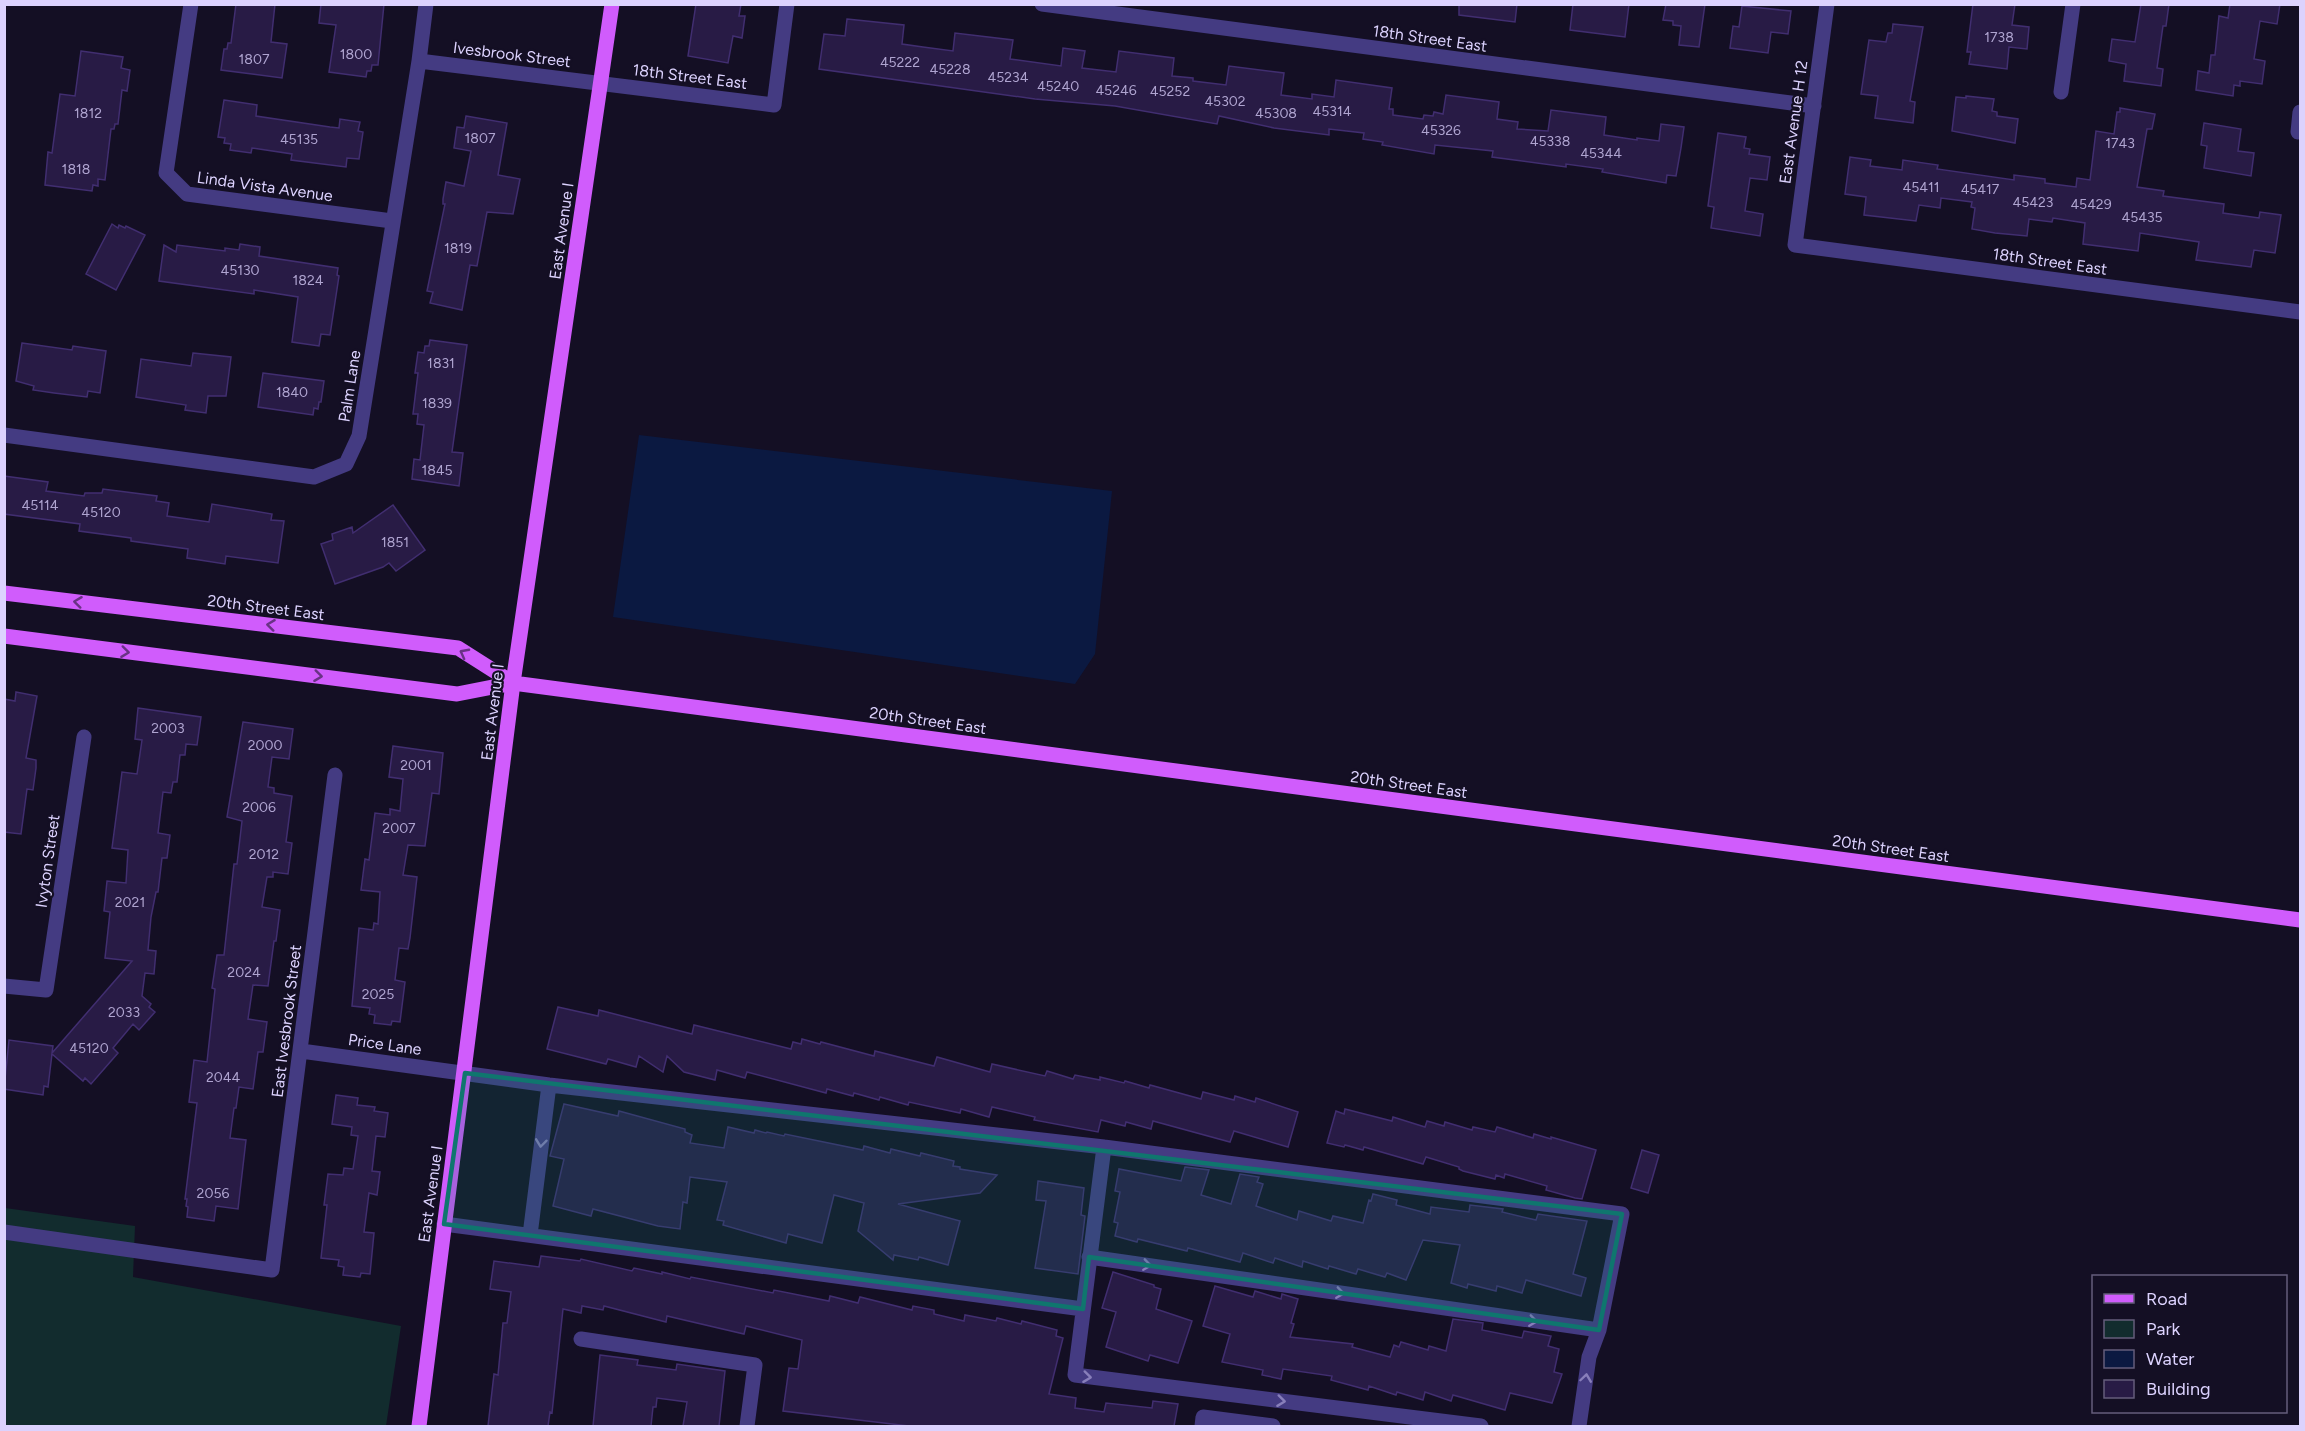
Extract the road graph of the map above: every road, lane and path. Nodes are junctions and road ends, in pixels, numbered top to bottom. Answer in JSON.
{"nodes":[{"id":1,"x":191,"y":4,"type":"edge"},
{"id":2,"x":426,"y":4,"type":"edge"},
{"id":3,"x":612,"y":4,"type":"edge"},
{"id":4,"x":787,"y":4,"type":"edge"},
{"id":5,"x":1042,"y":4,"type":"edge"},
{"id":6,"x":1827,"y":4,"type":"edge"},
{"id":7,"x":2073,"y":4,"type":"edge"},
{"id":8,"x":419,"y":61,"type":"junction"},
{"id":9,"x":601,"y":83,"type":"junction"},
{"id":10,"x":2061,"y":92,"type":"dead end"},
{"id":11,"x":1814,"y":106,"type":"junction"},
{"id":12,"x":2301,"y":112,"type":"edge"},
{"id":13,"x":2298,"y":132,"type":"dead end"},
{"id":14,"x":392,"y":221,"type":"junction"},
{"id":15,"x":1795,"y":245,"type":"joint"},
{"id":16,"x":2301,"y":312,"type":"edge"},
{"id":17,"x":4,"y":435,"type":"edge"},
{"id":18,"x":4,"y":593,"type":"edge"},
{"id":19,"x":4,"y":636,"type":"edge"},
{"id":20,"x":513,"y":683,"type":"junction"},
{"id":21,"x":84,"y":737,"type":"dead end"},
{"id":22,"x":334,"y":775,"type":"dead end"},
{"id":23,"x":2301,"y":920,"type":"edge"},
{"id":24,"x":4,"y":986,"type":"edge"},
{"id":25,"x":301,"y":1051,"type":"junction"},
{"id":26,"x":465,"y":1073,"type":"junction"},
{"id":27,"x":549,"y":1085,"type":"junction"},
{"id":28,"x":1104,"y":1147,"type":"junction"},
{"id":29,"x":444,"y":1224,"type":"junction"},
{"id":30,"x":4,"y":1232,"type":"edge"},
{"id":31,"x":530,"y":1235,"type":"junction"},
{"id":32,"x":1089,"y":1257,"type":"junction"},
{"id":33,"x":1083,"y":1309,"type":"junction"},
{"id":34,"x":1599,"y":1330,"type":"junction"},
{"id":35,"x":580,"y":1339,"type":"dead end"},
{"id":36,"x":419,"y":1426,"type":"edge"},
{"id":37,"x":747,"y":1426,"type":"edge"},
{"id":38,"x":1202,"y":1426,"type":"edge"},
{"id":39,"x":1273,"y":1426,"type":"edge"},
{"id":40,"x":1481,"y":1426,"type":"edge"},
{"id":41,"x":1579,"y":1426,"type":"edge"}],
"edges":[{"from":1,"to":14,"type":"street","name":"Linda Vista Avenue"},
{"from":2,"to":8,"type":"street","name":"Palm Lane"},
{"from":3,"to":9,"type":"main road","name":"East Avenue I"},
{"from":4,"to":9,"type":"street","name":"18th Street East"},
{"from":5,"to":11,"type":"street","name":"18th Street East"},
{"from":6,"to":11,"type":"street","name":"East Avenue H 12"},
{"from":7,"to":10,"type":"street"},
{"from":8,"to":9,"type":"street","name":"Ivesbrook Street"},
{"from":8,"to":14,"type":"street","name":"Palm Lane"},
{"from":9,"to":20,"type":"main road","name":"East Avenue I"},
{"from":11,"to":15,"type":"street","name":"East Avenue H 12"},
{"from":12,"to":13,"type":"street"},
{"from":14,"to":17,"type":"street","name":"Palm Lane"},
{"from":15,"to":16,"type":"street","name":"18th Street East"},
{"from":20,"to":18,"type":"main road","name":"20th Street East","one_way":true},
{"from":19,"to":20,"type":"main road","name":"20th Street East","one_way":true},
{"from":20,"to":23,"type":"main road","name":"20th Street East"},
{"from":20,"to":26,"type":"main road","name":"East Avenue I"},
{"from":21,"to":24,"type":"street","name":"Ivyton Street"},
{"from":22,"to":25,"type":"street","name":"East Ivesbrook Street"},
{"from":25,"to":26,"type":"street","name":"Price Lane"},
{"from":25,"to":30,"type":"street","name":"East Ivesbrook Street"},
{"from":26,"to":27,"type":"street","name":"Price Lane"},
{"from":26,"to":29,"type":"main road","name":"East Avenue I"},
{"from":27,"to":28,"type":"street","name":"Price Lane"},
{"from":27,"to":31,"type":"street","one_way":true},
{"from":28,"to":32,"type":"street"},
{"from":28,"to":34,"type":"street","name":"Price Lane"},
{"from":29,"to":31,"type":"street"},
{"from":29,"to":36,"type":"main road","name":"East Avenue I"},
{"from":31,"to":33,"type":"street"},
{"from":32,"to":33,"type":"street"},
{"from":32,"to":34,"type":"street","one_way":true},
{"from":33,"to":40,"type":"street","one_way":true},
{"from":41,"to":34,"type":"street","one_way":true},
{"from":35,"to":37,"type":"street"},
{"from":38,"to":39,"type":"street"}]}
